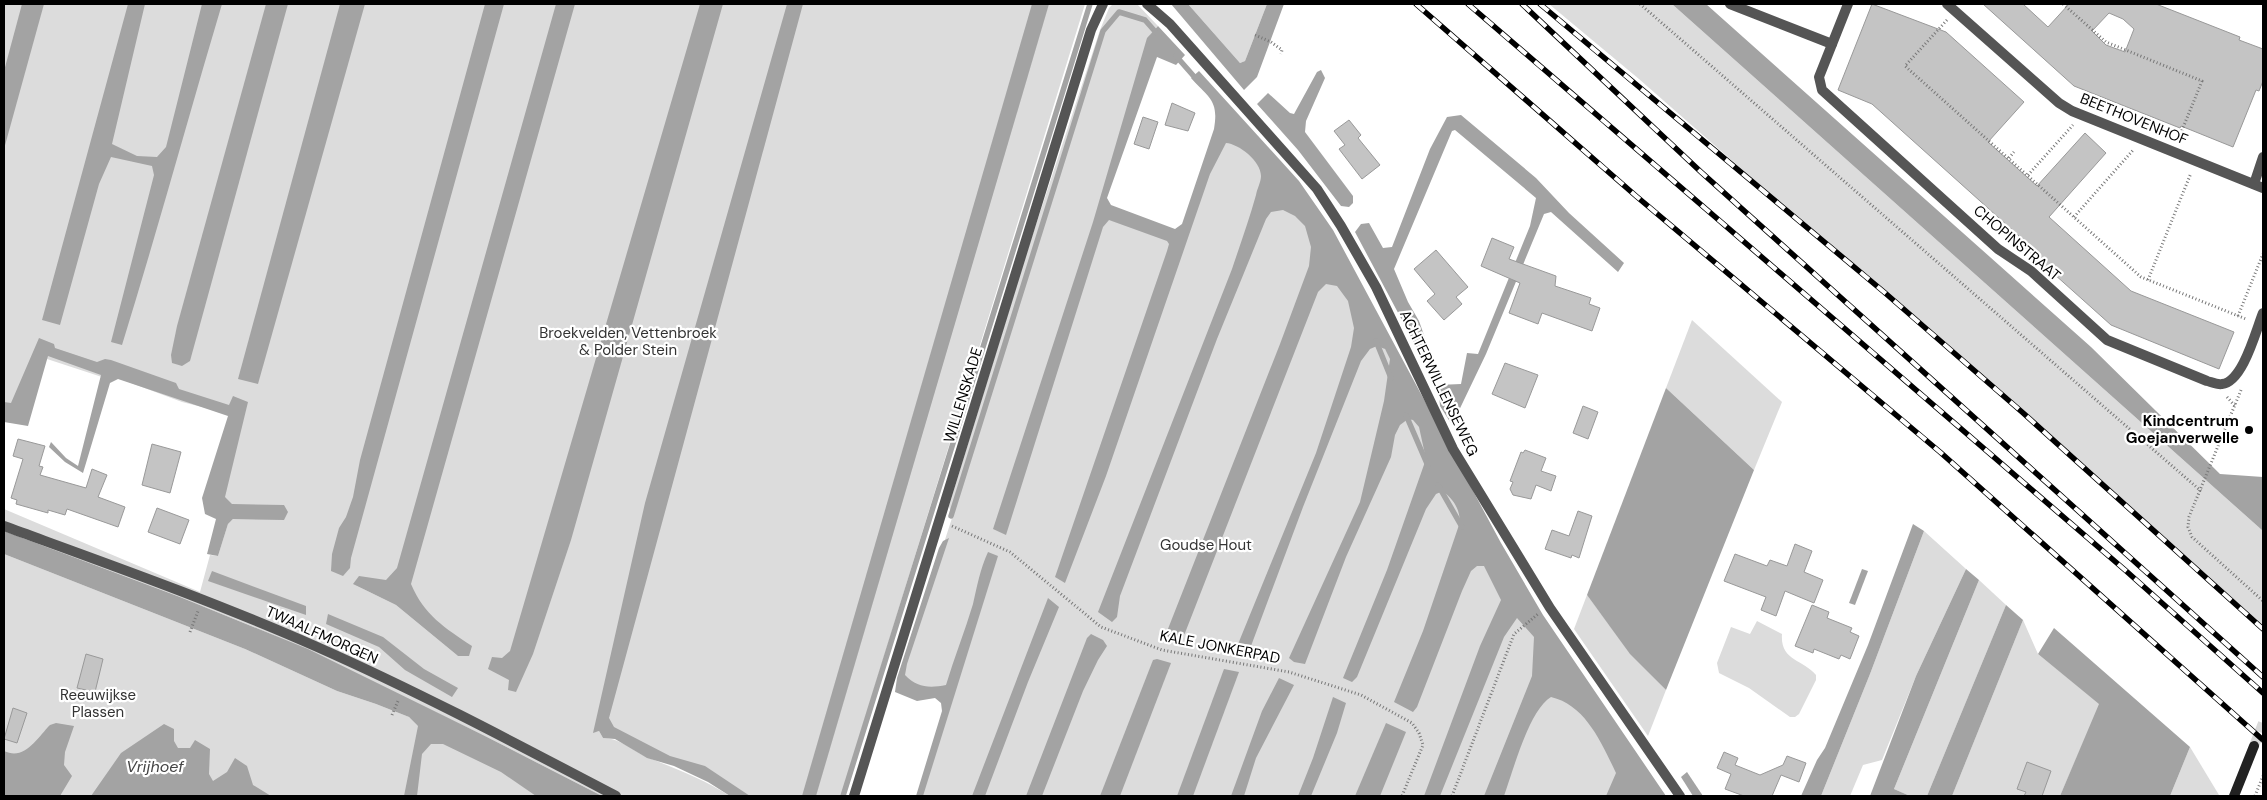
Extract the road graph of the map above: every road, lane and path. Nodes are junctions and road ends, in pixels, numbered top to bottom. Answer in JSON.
{"nodes":[{"id":1,"x":1103,"y":4,"type":"edge"},
{"id":2,"x":1147,"y":4,"type":"edge"},
{"id":3,"x":1640,"y":4,"type":"edge"},
{"id":4,"x":1730,"y":4,"type":"edge"},
{"id":5,"x":1848,"y":4,"type":"edge"},
{"id":6,"x":1947,"y":4,"type":"edge"},
{"id":7,"x":2064,"y":4,"type":"edge"},
{"id":8,"x":1956,"y":11,"type":"junction"},
{"id":9,"x":1255,"y":35,"type":"dead end"},
{"id":10,"x":1832,"y":44,"type":"junction"},
{"id":11,"x":1281,"y":54,"type":"dead end"},
{"id":12,"x":2082,"y":115,"type":"junction"},
{"id":13,"x":2143,"y":140,"type":"junction"},
{"id":14,"x":2173,"y":151,"type":"junction"},
{"id":15,"x":2014,"y":152,"type":"dead end"},
{"id":16,"x":2263,"y":157,"type":"edge"},
{"id":17,"x":2008,"y":158,"type":"junction"},
{"id":18,"x":2196,"y":160,"type":"junction"},
{"id":19,"x":2028,"y":175,"type":"junction"},
{"id":20,"x":2259,"y":186,"type":"edge"},
{"id":21,"x":2074,"y":217,"type":"junction"},
{"id":22,"x":2263,"y":254,"type":"edge"},
{"id":23,"x":2148,"y":280,"type":"junction"},
{"id":24,"x":2263,"y":313,"type":"edge"},
{"id":25,"x":2238,"y":316,"type":"junction"},
{"id":26,"x":2259,"y":324,"type":"junction"},
{"id":27,"x":2242,"y":368,"type":"junction"},
{"id":28,"x":2201,"y":491,"type":"junction"},
{"id":29,"x":940,"y":521,"type":"junction"},
{"id":30,"x":4,"y":526,"type":"edge"},
{"id":31,"x":2263,"y":601,"type":"edge"},
{"id":32,"x":200,"y":604,"type":"dead end"},
{"id":33,"x":1542,"y":612,"type":"dead end"},
{"id":34,"x":190,"y":632,"type":"dead end"},
{"id":35,"x":401,"y":693,"type":"dead end"},
{"id":36,"x":392,"y":715,"type":"dead end"},
{"id":37,"x":2254,"y":746,"type":"tunnel mouth"},
{"id":38,"x":2263,"y":776,"type":"edge"},
{"id":39,"x":616,"y":796,"type":"edge"},
{"id":40,"x":854,"y":796,"type":"edge"},
{"id":41,"x":1402,"y":796,"type":"edge"},
{"id":42,"x":1452,"y":796,"type":"edge"},
{"id":43,"x":1680,"y":796,"type":"edge"},
{"id":44,"x":2234,"y":796,"type":"edge"},
{"id":45,"x":2255,"y":796,"type":"edge"}],
"edges":[{"from":1,"to":29,"type":"street","name":"WILLENSKADE"},
{"from":2,"to":43,"type":"street","name":"ACHTERWILLENSEWEG"},
{"from":3,"to":28,"type":"path"},
{"from":4,"to":10,"type":"street"},
{"from":5,"to":10,"type":"street","name":"CHOPINSTRAAT"},
{"from":6,"to":8,"type":"street","name":"BEETHOVENHOF"},
{"from":7,"to":14,"type":"path"},
{"from":8,"to":12,"type":"street","name":"BEETHOVENHOF"},
{"from":8,"to":17,"type":"path"},
{"from":9,"to":11,"type":"path"},
{"from":10,"to":27,"type":"street","name":"CHOPINSTRAAT"},
{"from":12,"to":13,"type":"street","name":"BEETHOVENHOF"},
{"from":12,"to":19,"type":"path"},
{"from":13,"to":14,"type":"street","name":"BEETHOVENHOF"},
{"from":13,"to":21,"type":"path"},
{"from":14,"to":18,"type":"street","name":"BEETHOVENHOF"},
{"from":15,"to":17,"type":"path"},
{"from":16,"to":20,"type":"street"},
{"from":17,"to":19,"type":"path"},
{"from":18,"to":20,"type":"street","name":"BEETHOVENHOF"},
{"from":18,"to":23,"type":"path"},
{"from":19,"to":21,"type":"path"},
{"from":21,"to":23,"type":"path"},
{"from":22,"to":25,"type":"path"},
{"from":23,"to":25,"type":"path"},
{"from":24,"to":26,"type":"street","name":"CHOPINSTRAAT"},
{"from":25,"to":26,"type":"path"},
{"from":26,"to":27,"type":"street","name":"CHOPINSTRAAT"},
{"from":27,"to":28,"type":"path"},
{"from":28,"to":31,"type":"path"},
{"from":29,"to":40,"type":"street","name":"WILLENSKADE"},
{"from":29,"to":41,"type":"path","name":"KALE JONKERPAD"},
{"from":30,"to":39,"type":"street","name":"TWAALFMORGEN"},
{"from":32,"to":34,"type":"path"},
{"from":33,"to":42,"type":"path"},
{"from":35,"to":36,"type":"path"},
{"from":37,"to":44,"type":"main road"},
{"from":38,"to":45,"type":"path"}]}
